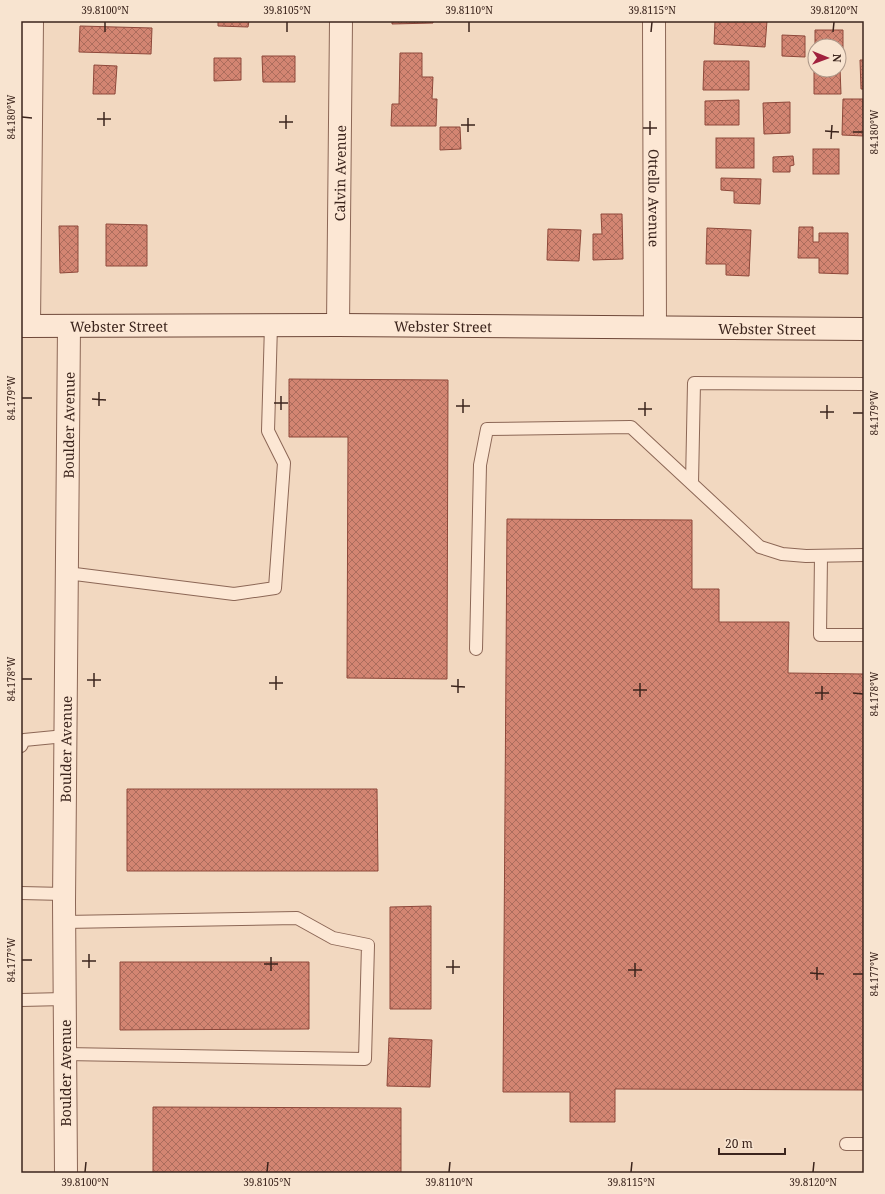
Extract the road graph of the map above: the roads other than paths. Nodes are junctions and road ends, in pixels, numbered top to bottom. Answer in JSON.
{"nodes":[{"id":1,"x":32,"y":21,"type":"edge"},
{"id":2,"x":341,"y":21,"type":"edge"},
{"id":3,"x":654,"y":21,"type":"edge"},
{"id":4,"x":271,"y":325,"type":"junction"},
{"id":5,"x":338,"y":325,"type":"junction"},
{"id":6,"x":25,"y":326,"type":"edge"},
{"id":7,"x":69,"y":326,"type":"junction"},
{"id":8,"x":655,"y":328,"type":"junction"},
{"id":9,"x":864,"y":329,"type":"edge"},
{"id":10,"x":864,"y":384,"type":"edge"},
{"id":11,"x":692,"y":483,"type":"junction"},
{"id":12,"x":864,"y":555,"type":"edge"},
{"id":13,"x":821,"y":556,"type":"junction"},
{"id":14,"x":67,"y":573,"type":"junction"},
{"id":15,"x":864,"y":635,"type":"edge"},
{"id":16,"x":476,"y":649,"type":"dead end"},
{"id":17,"x":65,"y":736,"type":"junction"},
{"id":18,"x":21,"y":746,"type":"edge"},
{"id":19,"x":21,"y":893,"type":"edge"},
{"id":20,"x":64,"y":894,"type":"junction"},
{"id":21,"x":64,"y":922,"type":"junction"},
{"id":22,"x":64,"y":998,"type":"junction"},
{"id":23,"x":21,"y":1000,"type":"edge"},
{"id":24,"x":65,"y":1054,"type":"junction"},
{"id":25,"x":846,"y":1144,"type":"dead end"},
{"id":26,"x":864,"y":1144,"type":"edge"},
{"id":27,"x":66,"y":1173,"type":"edge"}],
"edges":[{"from":1,"to":6,"type":"street"},
{"from":2,"to":5,"type":"street","name":"Calvin Avenue"},
{"from":3,"to":8,"type":"street","name":"Ottello Avenue"},
{"from":4,"to":5,"type":"street","name":"Webster Street"},
{"from":4,"to":7,"type":"street","name":"Webster Street"},
{"from":4,"to":14,"type":"lane"},
{"from":5,"to":8,"type":"street","name":"Webster Street"},
{"from":6,"to":7,"type":"street","name":"Webster Street"},
{"from":7,"to":14,"type":"street","name":"Boulder Avenue"},
{"from":8,"to":9,"type":"street","name":"Webster Street"},
{"from":10,"to":11,"type":"lane"},
{"from":11,"to":13,"type":"lane"},
{"from":11,"to":16,"type":"lane"},
{"from":12,"to":13,"type":"lane"},
{"from":13,"to":15,"type":"lane"},
{"from":14,"to":17,"type":"street","name":"Boulder Avenue"},
{"from":17,"to":18,"type":"lane"},
{"from":17,"to":20,"type":"street","name":"Boulder Avenue"},
{"from":19,"to":20,"type":"lane"},
{"from":20,"to":21,"type":"street","name":"Boulder Avenue"},
{"from":21,"to":22,"type":"street","name":"Boulder Avenue"},
{"from":21,"to":24,"type":"lane"},
{"from":22,"to":23,"type":"lane"},
{"from":22,"to":24,"type":"street","name":"Boulder Avenue"},
{"from":24,"to":27,"type":"street","name":"Boulder Avenue"},
{"from":25,"to":26,"type":"lane"}]}
